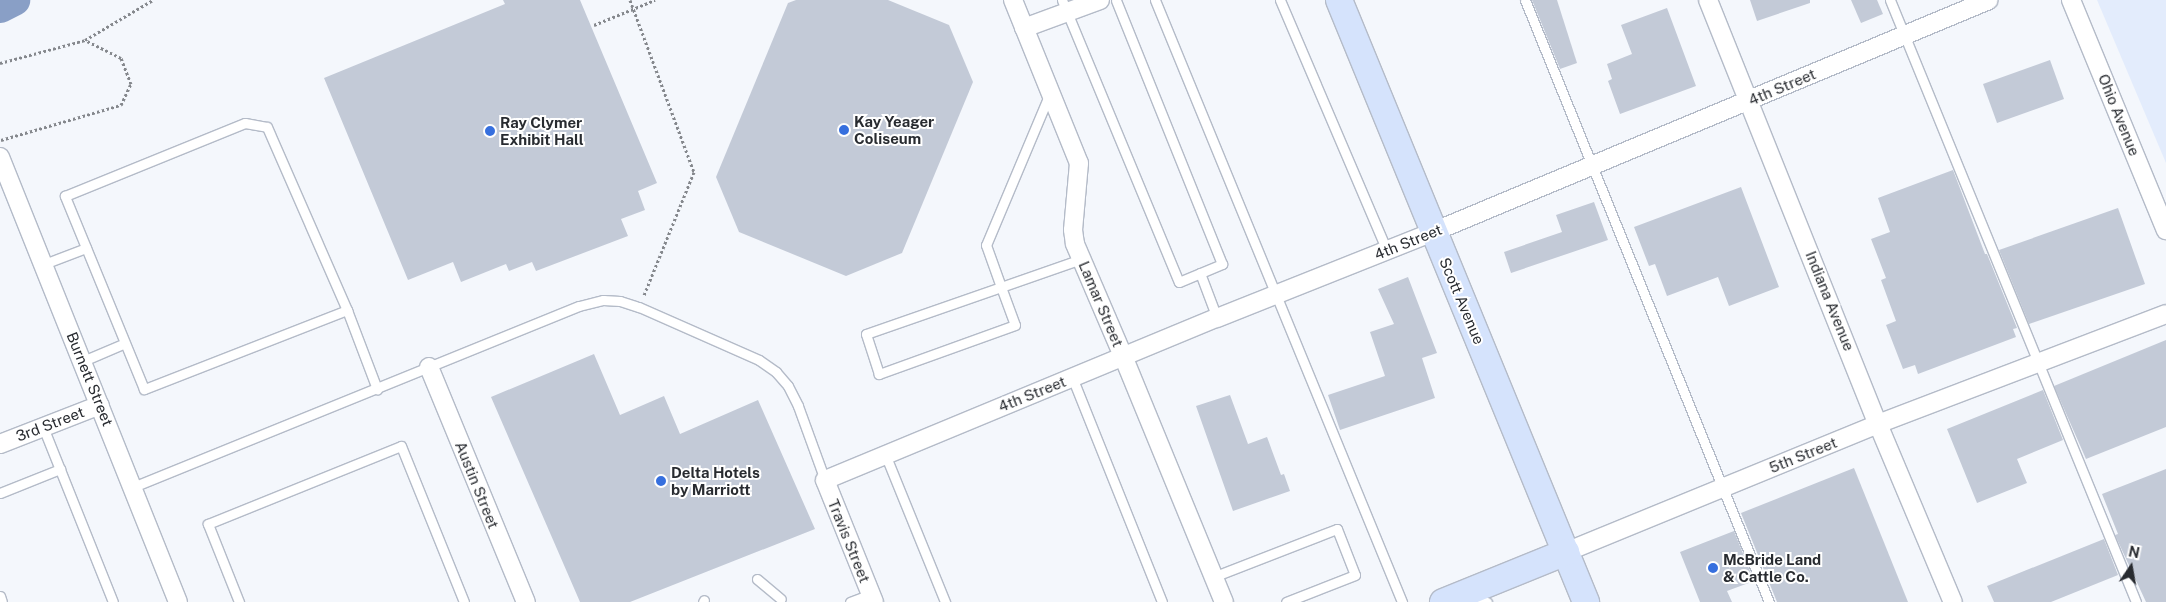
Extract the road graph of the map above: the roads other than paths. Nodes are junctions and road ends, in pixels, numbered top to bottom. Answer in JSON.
{"nodes":[{"id":1,"x":1013,"y":0,"type":"edge"},
{"id":2,"x":1100,"y":0,"type":"edge"},
{"id":3,"x":1116,"y":0,"type":"edge"},
{"id":4,"x":1155,"y":0,"type":"edge"},
{"id":5,"x":1280,"y":0,"type":"edge"},
{"id":6,"x":1340,"y":0,"type":"edge"},
{"id":7,"x":1524,"y":0,"type":"edge"},
{"id":8,"x":1708,"y":0,"type":"edge"},
{"id":9,"x":1890,"y":0,"type":"edge"},
{"id":10,"x":1989,"y":0,"type":"edge"},
{"id":11,"x":2071,"y":0,"type":"edge"},
{"id":12,"x":1064,"y":6,"type":"edge"},
{"id":13,"x":1024,"y":28,"type":"junction"},
{"id":14,"x":1904,"y":36,"type":"junction"},
{"id":15,"x":1050,"y":93,"type":"junction"},
{"id":16,"x":1750,"y":100,"type":"junction"},
{"id":17,"x":0,"y":157,"type":"edge"},
{"id":18,"x":1592,"y":166,"type":"junction"},
{"id":19,"x":2166,"y":230,"type":"edge"},
{"id":20,"x":1433,"y":232,"type":"junction"},
{"id":21,"x":86,"y":248,"type":"junction"},
{"id":22,"x":1387,"y":250,"type":"junction"},
{"id":23,"x":1081,"y":259,"type":"junction"},
{"id":24,"x":44,"y":264,"type":"junction"},
{"id":25,"x":1200,"y":273,"type":"junction"},
{"id":26,"x":1001,"y":287,"type":"junction"},
{"id":27,"x":1274,"y":295,"type":"junction"},
{"id":28,"x":347,"y":310,"type":"junction"},
{"id":29,"x":2166,"y":314,"type":"edge"},
{"id":30,"x":1217,"y":318,"type":"junction"},
{"id":31,"x":123,"y":344,"type":"junction"},
{"id":32,"x":1124,"y":356,"type":"junction"},
{"id":33,"x":83,"y":361,"type":"junction"},
{"id":34,"x":2038,"y":363,"type":"junction"},
{"id":35,"x":429,"y":367,"type":"junction"},
{"id":36,"x":1072,"y":377,"type":"junction"},
{"id":37,"x":377,"y":389,"type":"junction"},
{"id":38,"x":100,"y":405,"type":"junction"},
{"id":39,"x":1878,"y":424,"type":"junction"},
{"id":40,"x":43,"y":427,"type":"junction"},
{"id":41,"x":0,"y":444,"type":"edge"},
{"id":42,"x":886,"y":454,"type":"junction"},
{"id":43,"x":60,"y":469,"type":"junction"},
{"id":44,"x":825,"y":480,"type":"junction"},
{"id":45,"x":133,"y":487,"type":"junction"},
{"id":46,"x":1723,"y":488,"type":"junction"},
{"id":47,"x":0,"y":493,"type":"edge"},
{"id":48,"x":1566,"y":552,"type":"junction"},
{"id":49,"x":1214,"y":577,"type":"junction"},
{"id":50,"x":757,"y":579,"type":"dead end"},
{"id":51,"x":0,"y":596,"type":"edge"},
{"id":52,"x":872,"y":598,"type":"edge"},
{"id":53,"x":1465,"y":599,"type":"edge"},
{"id":54,"x":780,"y":601,"type":"edge"},
{"id":55,"x":2,"y":602,"type":"edge"},
{"id":56,"x":113,"y":602,"type":"edge"},
{"id":57,"x":178,"y":602,"type":"edge"},
{"id":58,"x":239,"y":602,"type":"edge"},
{"id":59,"x":464,"y":602,"type":"edge"},
{"id":60,"x":526,"y":602,"type":"edge"},
{"id":61,"x":850,"y":602,"type":"edge"},
{"id":62,"x":945,"y":602,"type":"edge"},
{"id":63,"x":1162,"y":602,"type":"edge"},
{"id":64,"x":1224,"y":602,"type":"edge"},
{"id":65,"x":1286,"y":602,"type":"edge"},
{"id":66,"x":1402,"y":602,"type":"edge"},
{"id":67,"x":1586,"y":602,"type":"edge"},
{"id":68,"x":1769,"y":602,"type":"edge"},
{"id":69,"x":1953,"y":602,"type":"edge"},
{"id":70,"x":2136,"y":602,"type":"edge"}],
"edges":[{"from":1,"to":13,"type":"street","name":"Lamar Street"},
{"from":2,"to":12,"type":"street"},
{"from":3,"to":25,"type":"lane"},
{"from":4,"to":27,"type":"lane"},
{"from":5,"to":22,"type":"lane"},
{"from":6,"to":20,"type":"main road","name":"Scott Avenue"},
{"from":7,"to":18,"type":"lane"},
{"from":8,"to":16,"type":"street","name":"Indiana Avenue"},
{"from":9,"to":14,"type":"lane"},
{"from":10,"to":14,"type":"street","name":"4th Street"},
{"from":11,"to":19,"type":"street","name":"Ohio Avenue"},
{"from":12,"to":13,"type":"street"},
{"from":12,"to":25,"type":"lane"},
{"from":13,"to":15,"type":"street","name":"Lamar Street"},
{"from":14,"to":16,"type":"street","name":"4th Street"},
{"from":14,"to":34,"type":"lane"},
{"from":15,"to":23,"type":"street","name":"Lamar Street"},
{"from":15,"to":26,"type":"lane"},
{"from":16,"to":18,"type":"street","name":"4th Street"},
{"from":16,"to":39,"type":"street","name":"Indiana Avenue"},
{"from":17,"to":24,"type":"street","name":"Burnett Street"},
{"from":18,"to":20,"type":"street","name":"4th Street"},
{"from":18,"to":46,"type":"lane"},
{"from":20,"to":22,"type":"street","name":"4th Street"},
{"from":20,"to":48,"type":"main road","name":"Scott Avenue"},
{"from":21,"to":24,"type":"lane"},
{"from":21,"to":28,"type":"lane"},
{"from":21,"to":31,"type":"lane"},
{"from":22,"to":27,"type":"street","name":"4th Street"},
{"from":23,"to":26,"type":"lane"},
{"from":23,"to":32,"type":"street","name":"Lamar Street"},
{"from":24,"to":33,"type":"street","name":"Burnett Street"},
{"from":25,"to":30,"type":"lane"},
{"from":26,"to":26,"type":"lane"},
{"from":27,"to":30,"type":"street","name":"4th Street"},
{"from":27,"to":66,"type":"lane"},
{"from":28,"to":31,"type":"lane"},
{"from":28,"to":37,"type":"lane"},
{"from":29,"to":34,"type":"street","name":"5th Street"},
{"from":30,"to":32,"type":"street","name":"4th Street"},
{"from":31,"to":33,"type":"lane"},
{"from":32,"to":36,"type":"street","name":"4th Street"},
{"from":32,"to":49,"type":"street","name":"Lamar Street"},
{"from":33,"to":38,"type":"street","name":"Burnett Street"},
{"from":34,"to":39,"type":"street","name":"5th Street"},
{"from":34,"to":70,"type":"lane"},
{"from":35,"to":37,"type":"lane"},
{"from":35,"to":44,"type":"lane"},
{"from":35,"to":60,"type":"street","name":"Austin Street"},
{"from":36,"to":42,"type":"street","name":"4th Street"},
{"from":36,"to":63,"type":"lane"},
{"from":37,"to":45,"type":"lane"},
{"from":38,"to":40,"type":"street","name":"3rd Street"},
{"from":38,"to":45,"type":"street","name":"Burnett Street"},
{"from":39,"to":46,"type":"street","name":"5th Street"},
{"from":39,"to":69,"type":"street","name":"Indiana Avenue"},
{"from":40,"to":41,"type":"street","name":"3rd Street"},
{"from":40,"to":43,"type":"lane"},
{"from":42,"to":44,"type":"street","name":"4th Street"},
{"from":42,"to":62,"type":"lane"},
{"from":43,"to":47,"type":"lane"},
{"from":43,"to":56,"type":"lane"},
{"from":44,"to":52,"type":"street","name":"Travis Street"},
{"from":45,"to":57,"type":"street","name":"Burnett Street"},
{"from":46,"to":48,"type":"street","name":"5th Street"},
{"from":46,"to":68,"type":"lane"},
{"from":48,"to":53,"type":"main road","name":"5th Street"},
{"from":48,"to":67,"type":"main road","name":"Scott Avenue"},
{"from":49,"to":64,"type":"street","name":"Lamar Street"},
{"from":49,"to":65,"type":"lane"},
{"from":50,"to":54,"type":"lane"},
{"from":51,"to":55,"type":"lane"},
{"from":52,"to":61,"type":"lane"},
{"from":58,"to":59,"type":"lane"}]}
